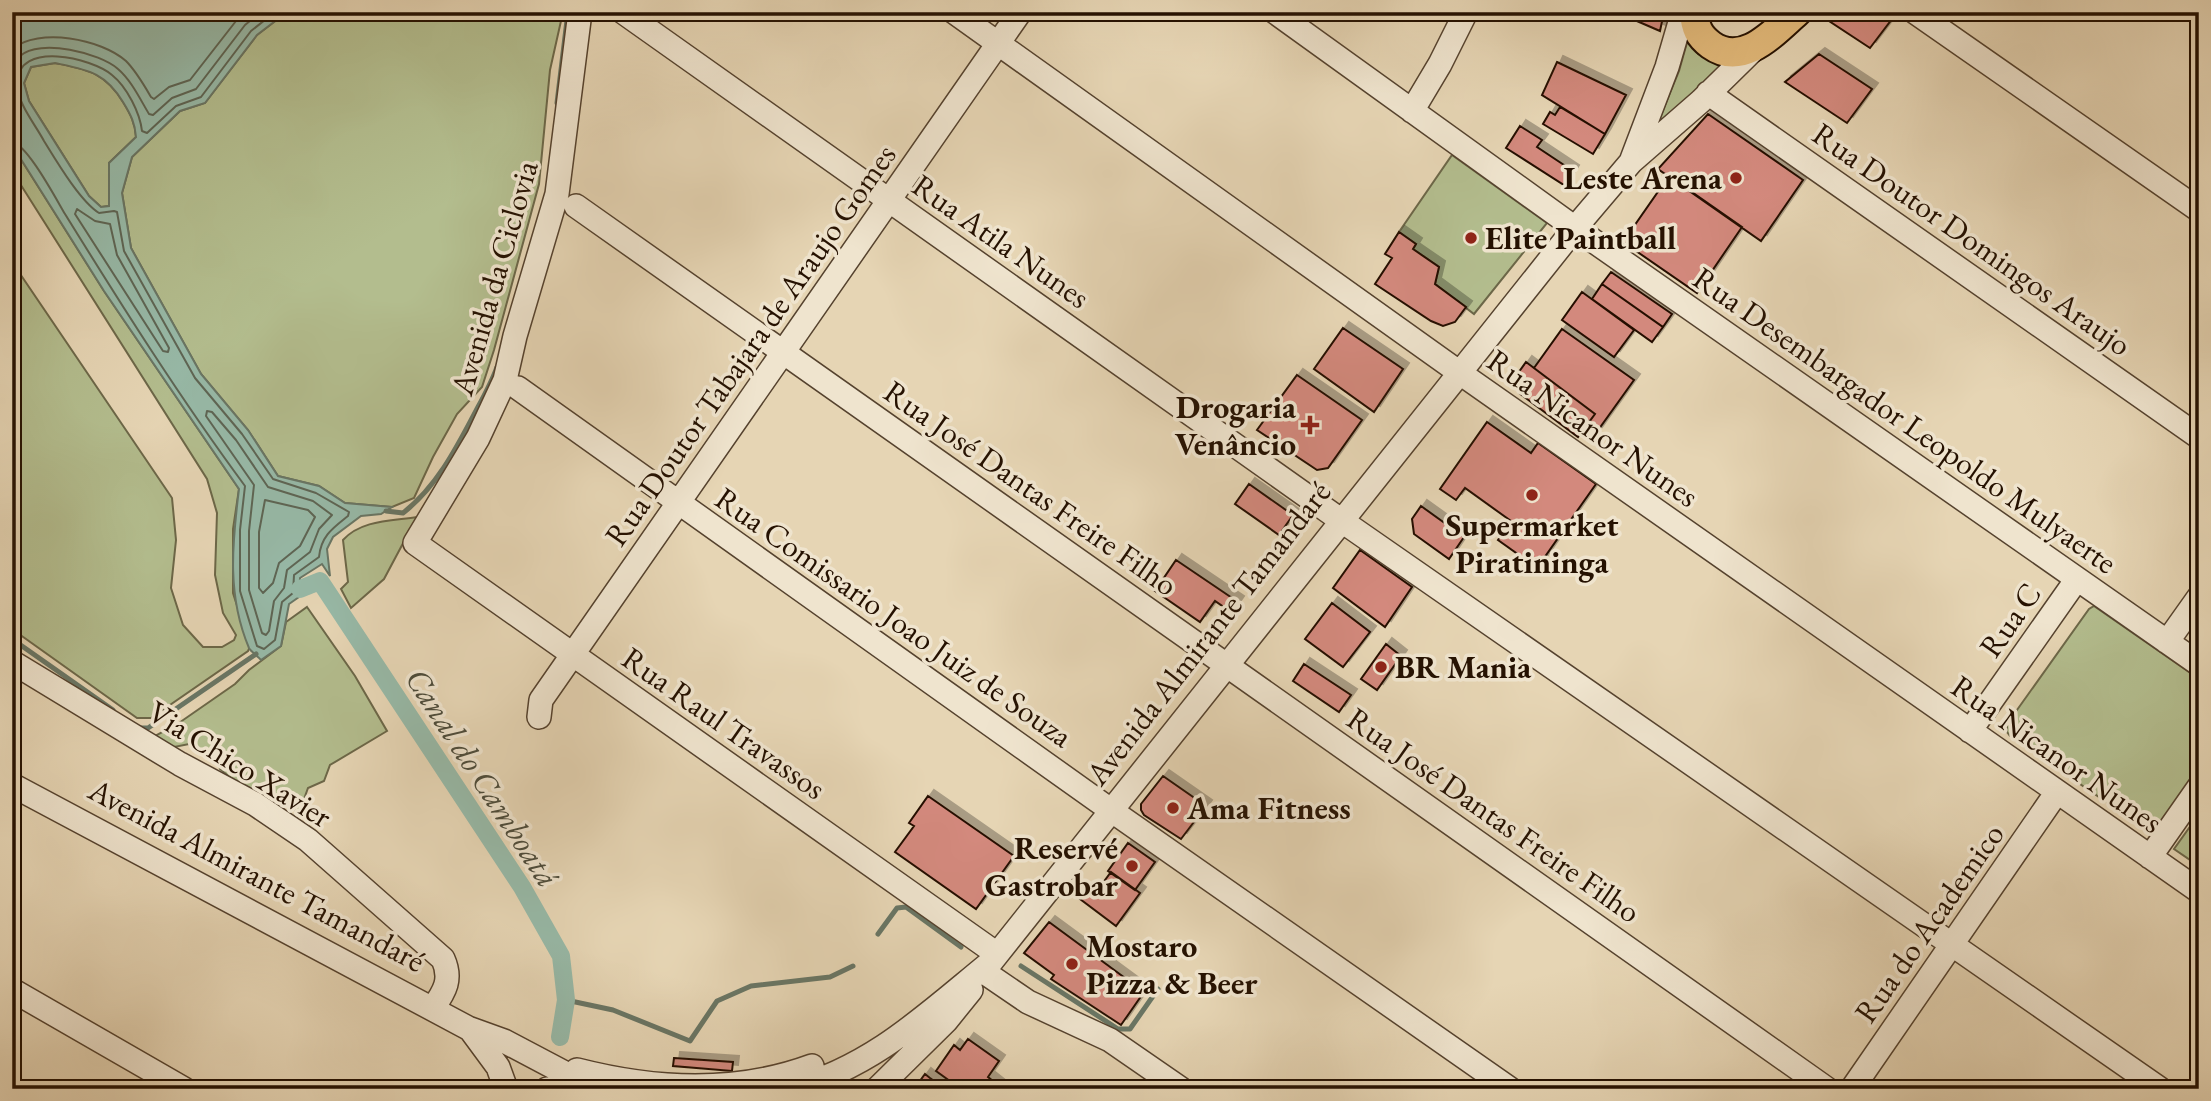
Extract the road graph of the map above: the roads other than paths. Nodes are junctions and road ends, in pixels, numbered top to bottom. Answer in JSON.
{"nodes":[{"id":1,"x":580,"y":12,"type":"edge"},
{"id":2,"x":623,"y":12,"type":"edge"},
{"id":3,"x":954,"y":12,"type":"edge"},
{"id":4,"x":1020,"y":12,"type":"edge"},
{"id":5,"x":1275,"y":12,"type":"edge"},
{"id":6,"x":1466,"y":12,"type":"edge"},
{"id":7,"x":1683,"y":12,"type":"edge"},
{"id":8,"x":1694,"y":12,"type":"edge"},
{"id":9,"x":1797,"y":12,"type":"edge"},
{"id":10,"x":1915,"y":12,"type":"edge"},
{"id":11,"x":998,"y":44,"type":"junction"},
{"id":12,"x":1759,"y":44,"type":"junction"},
{"id":13,"x":1708,"y":93,"type":"junction"},
{"id":14,"x":1412,"y":111,"type":"junction"},
{"id":15,"x":1631,"y":162,"type":"junction"},
{"id":16,"x":889,"y":200,"type":"junction"},
{"id":17,"x":576,"y":206,"type":"dead end"},
{"id":18,"x":2199,"y":210,"type":"edge"},
{"id":19,"x":1575,"y":228,"type":"junction"},
{"id":20,"x":783,"y":352,"type":"junction"},
{"id":21,"x":1460,"y":373,"type":"junction"},
{"id":22,"x":518,"y":388,"type":"dead end"},
{"id":23,"x":2199,"y":437,"type":"edge"},
{"id":24,"x":678,"y":503,"type":"junction"},
{"id":25,"x":1342,"y":521,"type":"junction"},
{"id":26,"x":415,"y":543,"type":"joint"},
{"id":27,"x":2077,"y":579,"type":"junction"},
{"id":28,"x":2199,"y":597,"type":"edge"},
{"id":29,"x":2167,"y":642,"type":"junction"},
{"id":30,"x":572,"y":656,"type":"junction"},
{"id":31,"x":12,"y":662,"type":"edge"},
{"id":32,"x":2199,"y":664,"type":"edge"},
{"id":33,"x":1226,"y":665,"type":"junction"},
{"id":34,"x":538,"y":717,"type":"dead end"},
{"id":35,"x":1970,"y":731,"type":"junction"},
{"id":36,"x":12,"y":785,"type":"edge"},
{"id":37,"x":2199,"y":787,"type":"edge"},
{"id":38,"x":2057,"y":792,"type":"junction"},
{"id":39,"x":1112,"y":811,"type":"junction"},
{"id":40,"x":2150,"y":857,"type":"junction"},
{"id":41,"x":2199,"y":891,"type":"edge"},
{"id":42,"x":1951,"y":945,"type":"junction"},
{"id":43,"x":991,"y":962,"type":"junction"},
{"id":44,"x":12,"y":990,"type":"edge"},
{"id":45,"x":433,"y":1008,"type":"junction"},
{"id":46,"x":468,"y":1028,"type":"junction"},
{"id":47,"x":547,"y":1063,"type":"junction"},
{"id":48,"x":829,"y":1076,"type":"junction"},
{"id":49,"x":184,"y":1089,"type":"edge"},
{"id":50,"x":506,"y":1089,"type":"edge"},
{"id":51,"x":547,"y":1089,"type":"edge"},
{"id":52,"x":587,"y":1089,"type":"edge"},
{"id":53,"x":595,"y":1089,"type":"edge"},
{"id":54,"x":791,"y":1089,"type":"edge"},
{"id":55,"x":867,"y":1089,"type":"edge"},
{"id":56,"x":877,"y":1089,"type":"edge"},
{"id":57,"x":1181,"y":1089,"type":"edge"},
{"id":58,"x":1510,"y":1089,"type":"edge"},
{"id":59,"x":1827,"y":1089,"type":"edge"},
{"id":60,"x":1852,"y":1089,"type":"edge"},
{"id":61,"x":2160,"y":1089,"type":"edge"}],
"edges":[{"from":1,"to":26,"type":"street","name":"Avenida da Ciclovia"},
{"from":2,"to":16,"type":"street","name":"Rua Atila Nunes"},
{"from":3,"to":11,"type":"street","name":"Rua Nicanor Nunes"},
{"from":4,"to":11,"type":"street","name":"Rua Doutor Tabajara de Araujo Gomes"},
{"from":5,"to":14,"type":"street","name":"Rua Desembargador Leopoldo Mulyaerte"},
{"from":6,"to":14,"type":"street"},
{"from":7,"to":15,"type":"street","name":"Avenida Almirante Tamandaré"},
{"from":8,"to":12,"type":"main road"},
{"from":9,"to":12,"type":"main road","name":"Avenida Almirante Tamandaré"},
{"from":10,"to":18,"type":"street"},
{"from":11,"to":16,"type":"street","name":"Rua Doutor Tabajara de Araujo Gomes"},
{"from":11,"to":21,"type":"street","name":"Rua Nicanor Nunes"},
{"from":12,"to":13,"type":"street","name":"Avenida Almirante Tamandaré"},
{"from":13,"to":15,"type":"street","name":"Avenida Almirante Tamandaré"},
{"from":13,"to":23,"type":"street","name":"Rua Doutor Domingos Araujo"},
{"from":14,"to":19,"type":"street","name":"Rua Desembargador Leopoldo Mulyaerte"},
{"from":15,"to":19,"type":"street","name":"Avenida Almirante Tamandaré"},
{"from":16,"to":20,"type":"street","name":"Rua Doutor Tabajara de Araujo Gomes"},
{"from":16,"to":25,"type":"street","name":"Rua Atila Nunes"},
{"from":17,"to":20,"type":"street","name":"Rua José Dantas Freire Filho"},
{"from":19,"to":21,"type":"street","name":"Avenida Almirante Tamandaré"},
{"from":19,"to":27,"type":"street","name":"Rua Desembargador Leopoldo Mulyaerte"},
{"from":20,"to":24,"type":"street","name":"Rua Doutor Tabajara de Araujo Gomes"},
{"from":20,"to":33,"type":"street","name":"Rua José Dantas Freire Filho"},
{"from":21,"to":25,"type":"street","name":"Avenida Almirante Tamandaré"},
{"from":21,"to":35,"type":"street","name":"Rua Nicanor Nunes"},
{"from":22,"to":24,"type":"street","name":"Rua Comissario Joao Juiz de Souza"},
{"from":24,"to":30,"type":"street","name":"Rua Doutor Tabajara de Araujo Gomes"},
{"from":24,"to":39,"type":"street","name":"Rua Comissario Joao Juiz de Souza"},
{"from":25,"to":33,"type":"street","name":"Avenida Almirante Tamandaré"},
{"from":25,"to":42,"type":"street"},
{"from":26,"to":30,"type":"street","name":"Rua Raul Travassos"},
{"from":27,"to":29,"type":"street","name":"Rua Desembargador Leopoldo Mulyaerte"},
{"from":27,"to":35,"type":"street","name":"Rua C"},
{"from":28,"to":29,"type":"street"},
{"from":29,"to":32,"type":"street","name":"Rua Desembargador Leopoldo Mulyaerte"},
{"from":30,"to":34,"type":"street","name":"Rua Doutor Tabajara de Araujo Gomes"},
{"from":30,"to":43,"type":"street","name":"Rua Raul Travassos"},
{"from":31,"to":45,"type":"street","name":"Via Chico Xavier"},
{"from":33,"to":39,"type":"street","name":"Avenida Almirante Tamandaré"},
{"from":33,"to":59,"type":"street","name":"Rua José Dantas Freire Filho"},
{"from":35,"to":38,"type":"street","name":"Rua Nicanor Nunes"},
{"from":36,"to":45,"type":"street","name":"Avenida Almirante Tamandaré"},
{"from":37,"to":40,"type":"street"},
{"from":38,"to":40,"type":"street","name":"Rua Nicanor Nunes"},
{"from":38,"to":42,"type":"street","name":"Rua do Academico"},
{"from":39,"to":43,"type":"street","name":"Avenida Almirante Tamandaré"},
{"from":39,"to":58,"type":"street","name":"Rua Comissario Joao Juiz de Souza"},
{"from":40,"to":41,"type":"street","name":"Rua Nicanor Nunes"},
{"from":42,"to":60,"type":"street","name":"Rua do Academico"},
{"from":42,"to":61,"type":"street"},
{"from":43,"to":47,"type":"street"},
{"from":43,"to":48,"type":"street","name":"Avenida Almirante Tamandaré"},
{"from":43,"to":56,"type":"street"},
{"from":43,"to":57,"type":"street","name":"Rua Raul Travassos"},
{"from":44,"to":49,"type":"street"},
{"from":45,"to":46,"type":"street","name":"Avenida Almirante Tamandaré"},
{"from":46,"to":47,"type":"street","name":"Avenida Almirante Tamandaré"},
{"from":46,"to":50,"type":"street","name":"Avenida Almirante Tamandaré"},
{"from":47,"to":53,"type":"street","name":"Avenida Almirante Tamandaré"},
{"from":48,"to":54,"type":"street","name":"Avenida Almirante Tamandaré"},
{"from":48,"to":55,"type":"street"},
{"from":51,"to":52,"type":"street"}]}
